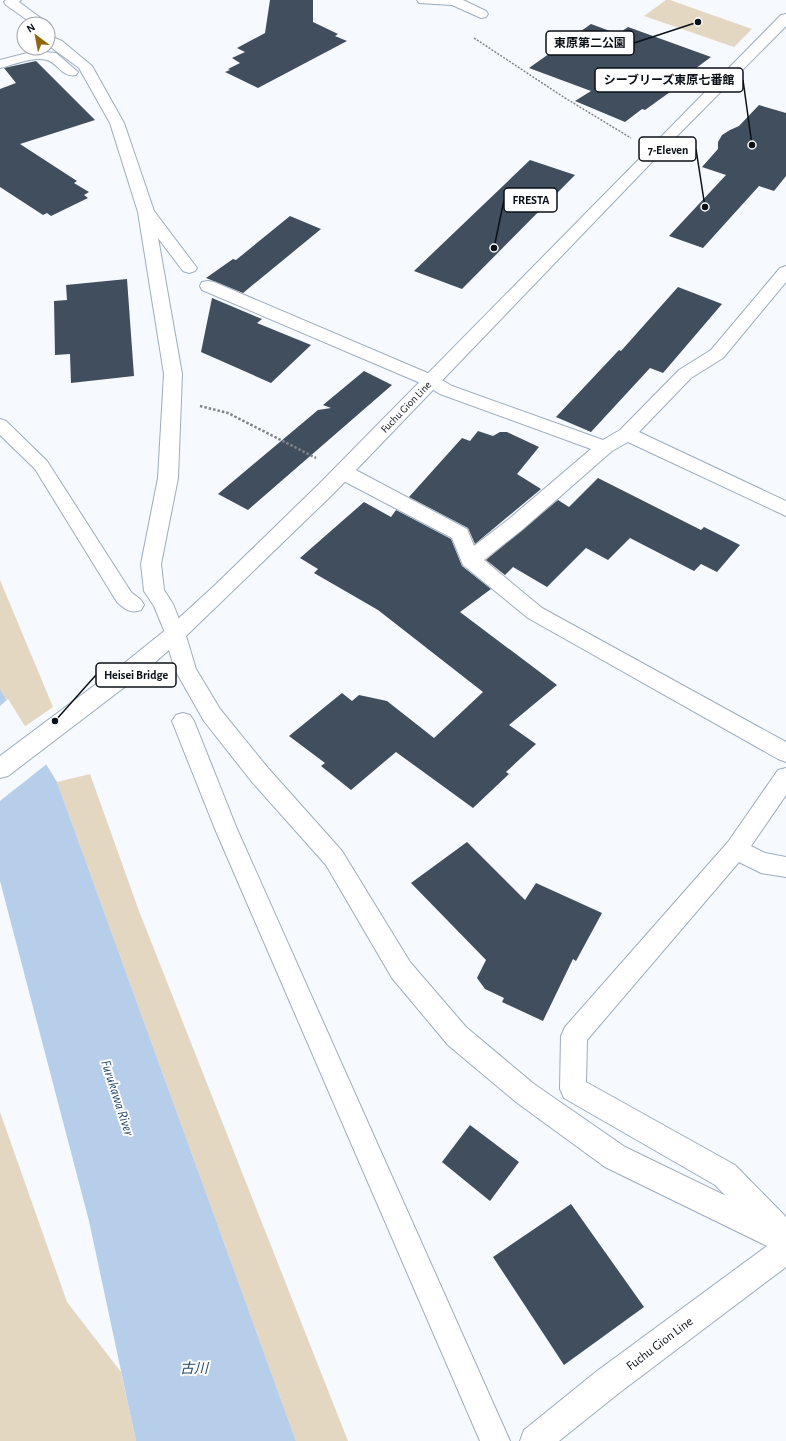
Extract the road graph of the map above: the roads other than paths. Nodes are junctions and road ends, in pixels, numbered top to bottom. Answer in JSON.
{"nodes":[{"id":1,"x":14,"y":0,"type":"edge"},
{"id":2,"x":424,"y":0,"type":"edge"},
{"id":3,"x":481,"y":14,"type":"dead end"},
{"id":4,"x":31,"y":16,"type":"edge"},
{"id":5,"x":12,"y":18,"type":"dead end"},
{"id":6,"x":786,"y":18,"type":"edge"},
{"id":7,"x":16,"y":20,"type":"edge"},
{"id":8,"x":56,"y":44,"type":"edge"},
{"id":9,"x":0,"y":64,"type":"edge"},
{"id":10,"x":104,"y":102,"type":"junction"},
{"id":11,"x":146,"y":212,"type":"junction"},
{"id":12,"x":189,"y":268,"type":"dead end"},
{"id":13,"x":786,"y":271,"type":"edge"},
{"id":14,"x":208,"y":286,"type":"dead end"},
{"id":15,"x":432,"y":381,"type":"junction"},
{"id":16,"x":0,"y":425,"type":"edge"},
{"id":17,"x":627,"y":434,"type":"junction"},
{"id":18,"x":605,"y":447,"type":"junction"},
{"id":19,"x":343,"y":472,"type":"junction"},
{"id":20,"x":786,"y":509,"type":"edge"},
{"id":21,"x":470,"y":560,"type":"junction"},
{"id":22,"x":134,"y":605,"type":"dead end"},
{"id":23,"x":175,"y":634,"type":"junction"},
{"id":24,"x":183,"y":721,"type":"dead end"},
{"id":25,"x":786,"y":753,"type":"edge"},
{"id":26,"x":0,"y":769,"type":"edge"},
{"id":27,"x":786,"y":777,"type":"edge"},
{"id":28,"x":736,"y":849,"type":"junction"},
{"id":29,"x":786,"y":867,"type":"edge"},
{"id":30,"x":786,"y":1237,"type":"edge"},
{"id":31,"x":786,"y":1240,"type":"edge"},
{"id":32,"x":786,"y":1249,"type":"edge"},
{"id":33,"x":495,"y":1441,"type":"edge"},
{"id":34,"x":535,"y":1441,"type":"edge"}],
"edges":[{"from":1,"to":4,"type":"street"},
{"from":2,"to":3,"type":"street"},
{"from":5,"to":7,"type":"street"},
{"from":6,"to":15,"type":"street","name":"Fuchu Gion Line"},
{"from":8,"to":10,"type":"street"},
{"from":9,"to":10,"type":"street"},
{"from":10,"to":11,"type":"street"},
{"from":11,"to":12,"type":"street"},
{"from":11,"to":23,"type":"street"},
{"from":13,"to":17,"type":"street"},
{"from":14,"to":15,"type":"street"},
{"from":15,"to":18,"type":"street"},
{"from":15,"to":19,"type":"street","name":"Fuchu Gion Line"},
{"from":16,"to":22,"type":"lane"},
{"from":17,"to":18,"type":"street"},
{"from":17,"to":20,"type":"street"},
{"from":18,"to":21,"type":"street"},
{"from":19,"to":21,"type":"street"},
{"from":19,"to":23,"type":"street","name":"Fuchu Gion Line"},
{"from":21,"to":25,"type":"street"},
{"from":23,"to":26,"type":"street","name":"Fuchu Gion Line"},
{"from":23,"to":31,"type":"street"},
{"from":24,"to":33,"type":"lane"},
{"from":27,"to":28,"type":"street"},
{"from":28,"to":29,"type":"street"},
{"from":28,"to":30,"type":"street"},
{"from":32,"to":34,"type":"street","name":"Fuchu Gion Line"}]}
